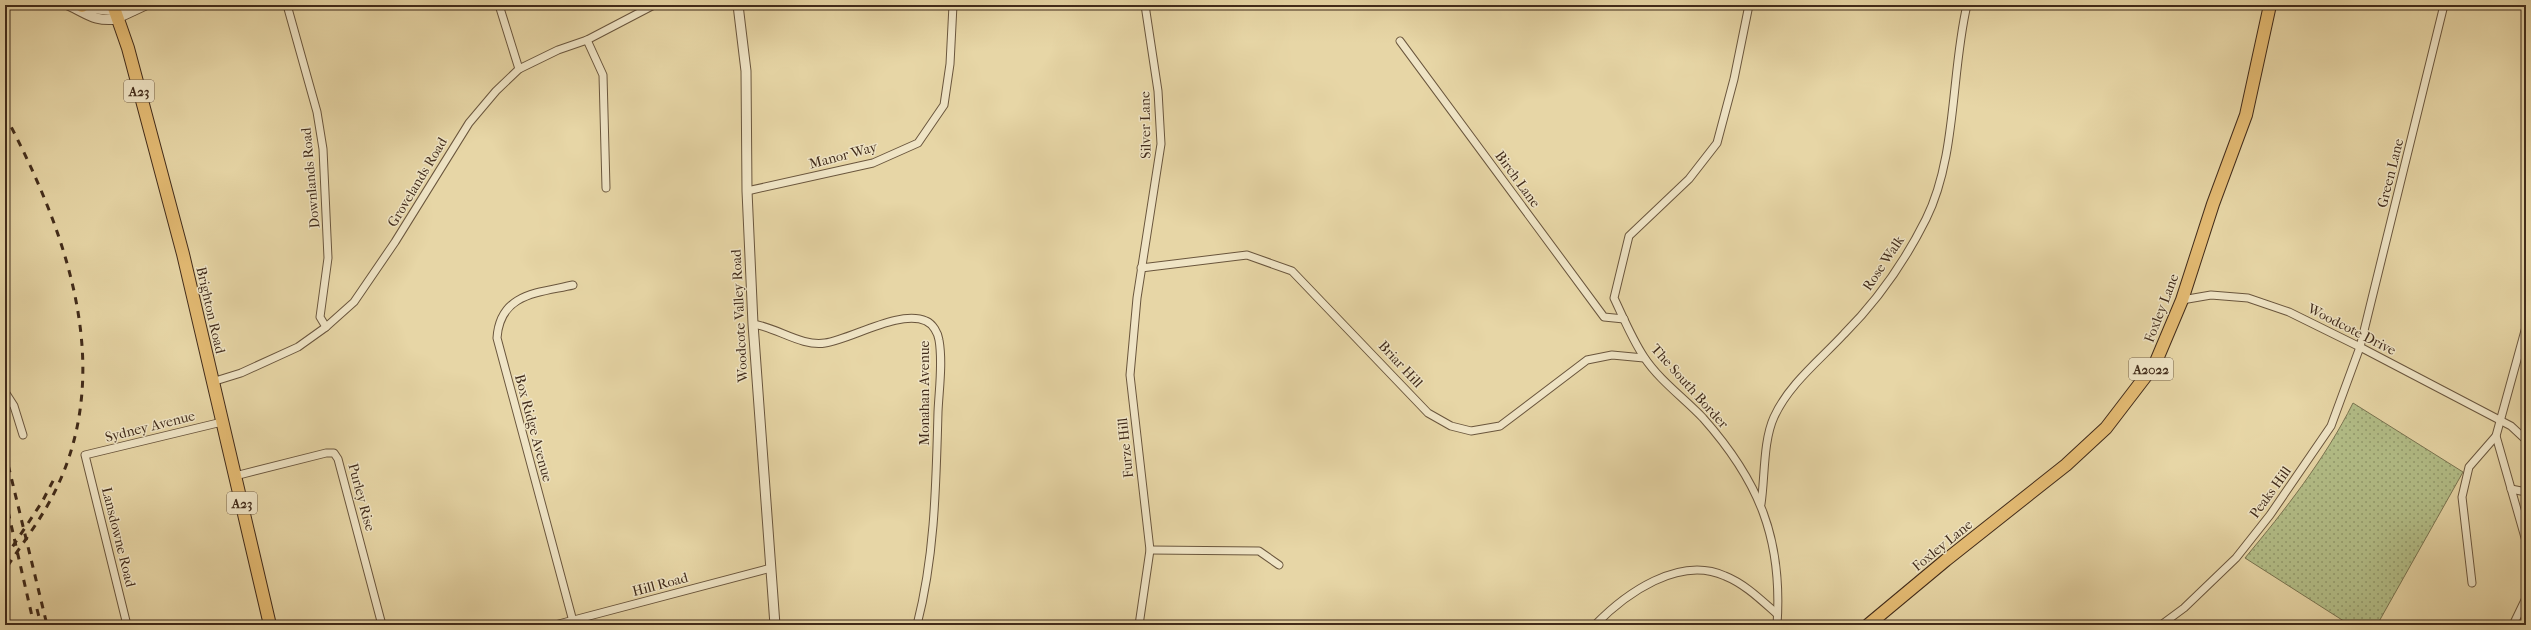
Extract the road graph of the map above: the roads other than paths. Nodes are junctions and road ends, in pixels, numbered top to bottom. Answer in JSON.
{"nodes":[{"id":1,"x":148,"y":5,"type":"edge"},
{"id":2,"x":287,"y":5,"type":"edge"},
{"id":3,"x":499,"y":5,"type":"edge"},
{"id":4,"x":654,"y":5,"type":"edge"},
{"id":5,"x":738,"y":5,"type":"edge"},
{"id":6,"x":953,"y":5,"type":"edge"},
{"id":7,"x":1145,"y":5,"type":"edge"},
{"id":8,"x":1749,"y":5,"type":"edge"},
{"id":9,"x":1967,"y":5,"type":"edge"},
{"id":10,"x":2270,"y":5,"type":"edge"},
{"id":11,"x":2444,"y":5,"type":"edge"},
{"id":12,"x":77,"y":6,"type":"edge"},
{"id":13,"x":116,"y":12,"type":"edge"},
{"id":14,"x":587,"y":40,"type":"junction"},
{"id":15,"x":1400,"y":40,"type":"dead end"},
{"id":16,"x":519,"y":69,"type":"junction"},
{"id":17,"x":606,"y":188,"type":"dead end"},
{"id":18,"x":747,"y":191,"type":"junction"},
{"id":19,"x":1141,"y":268,"type":"junction"},
{"id":20,"x":573,"y":285,"type":"dead end"},
{"id":21,"x":2182,"y":300,"type":"junction"},
{"id":22,"x":1624,"y":319,"type":"junction"},
{"id":23,"x":753,"y":324,"type":"junction"},
{"id":24,"x":326,"y":327,"type":"junction"},
{"id":25,"x":2526,"y":327,"type":"edge"},
{"id":26,"x":2360,"y":347,"type":"junction"},
{"id":27,"x":1644,"y":358,"type":"junction"},
{"id":28,"x":212,"y":382,"type":"junction"},
{"id":29,"x":5,"y":392,"type":"edge"},
{"id":30,"x":222,"y":422,"type":"junction"},
{"id":31,"x":2500,"y":422,"type":"junction"},
{"id":32,"x":23,"y":435,"type":"dead end"},
{"id":33,"x":2496,"y":436,"type":"junction"},
{"id":34,"x":2526,"y":440,"type":"edge"},
{"id":35,"x":85,"y":455,"type":"joint"},
{"id":36,"x":235,"y":476,"type":"junction"},
{"id":37,"x":2511,"y":489,"type":"junction"},
{"id":38,"x":2526,"y":492,"type":"edge"},
{"id":39,"x":1761,"y":504,"type":"junction"},
{"id":40,"x":2526,"y":541,"type":"edge"},
{"id":41,"x":1150,"y":550,"type":"junction"},
{"id":42,"x":1279,"y":565,"type":"dead end"},
{"id":43,"x":771,"y":568,"type":"junction"},
{"id":44,"x":2472,"y":583,"type":"dead end"},
{"id":45,"x":2526,"y":598,"type":"edge"},
{"id":46,"x":1777,"y":614,"type":"junction"},
{"id":47,"x":573,"y":623,"type":"edge"},
{"id":48,"x":127,"y":625,"type":"edge"},
{"id":49,"x":270,"y":625,"type":"edge"},
{"id":50,"x":382,"y":625,"type":"edge"},
{"id":51,"x":555,"y":625,"type":"edge"},
{"id":52,"x":775,"y":625,"type":"edge"},
{"id":53,"x":917,"y":625,"type":"edge"},
{"id":54,"x":1139,"y":625,"type":"edge"},
{"id":55,"x":1595,"y":625,"type":"edge"},
{"id":56,"x":1776,"y":625,"type":"edge"},
{"id":57,"x":1868,"y":625,"type":"edge"},
{"id":58,"x":2161,"y":625,"type":"edge"},
{"id":59,"x":2512,"y":625,"type":"edge"}],
"edges":[{"from":1,"to":13,"type":"street"},
{"from":2,"to":24,"type":"street","name":"Downlands Road"},
{"from":3,"to":16,"type":"street"},
{"from":4,"to":14,"type":"street","name":"Grovelands Road"},
{"from":5,"to":18,"type":"street","name":"Woodcote Valley Road"},
{"from":6,"to":18,"type":"street","name":"Manor Way"},
{"from":7,"to":19,"type":"street","name":"Silver Lane"},
{"from":8,"to":22,"type":"street","name":"The South Border"},
{"from":9,"to":39,"type":"street","name":"Rose Walk"},
{"from":10,"to":21,"type":"main road","name":"Foxley Lane","number":"A2022"},
{"from":11,"to":26,"type":"street","name":"Green Lane"},
{"from":12,"to":13,"type":"street"},
{"from":13,"to":28,"type":"main road","name":"Brighton Road","number":"A23"},
{"from":14,"to":16,"type":"street","name":"Grovelands Road"},
{"from":14,"to":17,"type":"street"},
{"from":15,"to":22,"type":"street","name":"Birch Lane"},
{"from":16,"to":24,"type":"street","name":"Grovelands Road"},
{"from":18,"to":23,"type":"street","name":"Woodcote Valley Road"},
{"from":19,"to":27,"type":"street","name":"Briar Hill"},
{"from":19,"to":41,"type":"street","name":"Furze Hill"},
{"from":20,"to":47,"type":"street","name":"Box Ridge Avenue"},
{"from":21,"to":26,"type":"street","name":"Woodcote Drive"},
{"from":21,"to":57,"type":"main road","name":"Foxley Lane","number":"A2022"},
{"from":22,"to":27,"type":"street","name":"The South Border"},
{"from":23,"to":43,"type":"street","name":"Woodcote Valley Road"},
{"from":23,"to":53,"type":"street","name":"Monahan Avenue"},
{"from":24,"to":28,"type":"street","name":"Grovelands Road"},
{"from":25,"to":31,"type":"street"},
{"from":26,"to":31,"type":"street","name":"Woodcote Drive"},
{"from":26,"to":58,"type":"street","name":"Peaks Hill"},
{"from":27,"to":39,"type":"street","name":"The South Border"},
{"from":28,"to":30,"type":"main road","name":"Brighton Road","number":"A23"},
{"from":29,"to":32,"type":"street"},
{"from":30,"to":35,"type":"street","name":"Sydney Avenue"},
{"from":30,"to":36,"type":"main road","name":"Brighton Road","number":"A23"},
{"from":31,"to":33,"type":"street"},
{"from":31,"to":34,"type":"street","name":"Woodcote Drive"},
{"from":33,"to":37,"type":"street"},
{"from":33,"to":44,"type":"street"},
{"from":35,"to":48,"type":"street","name":"Lansdowne Road"},
{"from":36,"to":49,"type":"main road","name":"Brighton Road","number":"A23"},
{"from":36,"to":50,"type":"street","name":"Purley Rise"},
{"from":37,"to":38,"type":"street"},
{"from":37,"to":40,"type":"street"},
{"from":39,"to":46,"type":"street","name":"The South Border"},
{"from":41,"to":42,"type":"street"},
{"from":41,"to":54,"type":"street","name":"Furze Hill"},
{"from":43,"to":47,"type":"street","name":"Hill Road"},
{"from":43,"to":52,"type":"street","name":"Woodcote Valley Road"},
{"from":45,"to":59,"type":"street"},
{"from":46,"to":55,"type":"street"},
{"from":46,"to":56,"type":"street","name":"The South Border"},
{"from":47,"to":51,"type":"street","name":"Hill Road"}]}
